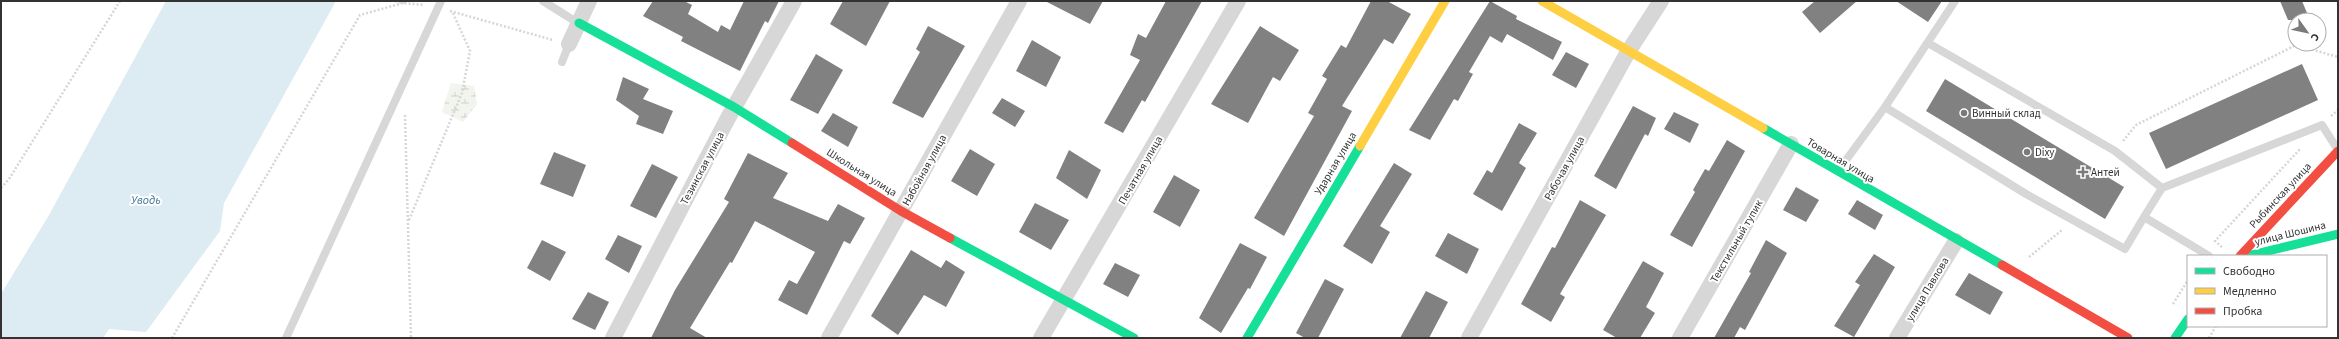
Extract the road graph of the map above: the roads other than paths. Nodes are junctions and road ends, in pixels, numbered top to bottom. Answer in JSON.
{"nodes":[{"id":1,"x":543,"y":1,"type":"edge"},
{"id":2,"x":589,"y":1,"type":"edge"},
{"id":3,"x":794,"y":1,"type":"edge"},
{"id":4,"x":1018,"y":1,"type":"edge"},
{"id":5,"x":1238,"y":1,"type":"edge"},
{"id":6,"x":1445,"y":1,"type":"edge"},
{"id":7,"x":1542,"y":1,"type":"edge"},
{"id":8,"x":1661,"y":1,"type":"edge"},
{"id":9,"x":1955,"y":1,"type":"edge"},
{"id":10,"x":439,"y":4,"type":"edge"},
{"id":11,"x":579,"y":23,"type":"junction"},
{"id":12,"x":1928,"y":43,"type":"junction"},
{"id":13,"x":569,"y":44,"type":"joint"},
{"id":14,"x":1628,"y":52,"type":"junction"},
{"id":15,"x":562,"y":62,"type":"dead end"},
{"id":16,"x":734,"y":107,"type":"junction"},
{"id":17,"x":1885,"y":107,"type":"junction"},
{"id":18,"x":1792,"y":144,"type":"junction"},
{"id":19,"x":2338,"y":151,"type":"edge"},
{"id":20,"x":1837,"y":172,"type":"junction"},
{"id":21,"x":2162,"y":188,"type":"junction"},
{"id":22,"x":901,"y":211,"type":"junction"},
{"id":23,"x":2144,"y":217,"type":"junction"},
{"id":24,"x":2338,"y":234,"type":"edge"},
{"id":25,"x":1956,"y":241,"type":"junction"},
{"id":26,"x":2207,"y":255,"type":"edge"},
{"id":27,"x":2241,"y":255,"type":"edge"},
{"id":28,"x":2251,"y":255,"type":"edge"},
{"id":29,"x":1064,"y":301,"type":"junction"},
{"id":30,"x":2187,"y":320,"type":"edge"},
{"id":31,"x":286,"y":338,"type":"edge"},
{"id":32,"x":613,"y":338,"type":"edge"},
{"id":33,"x":829,"y":338,"type":"edge"},
{"id":34,"x":1041,"y":338,"type":"edge"},
{"id":35,"x":1134,"y":338,"type":"edge"},
{"id":36,"x":1246,"y":338,"type":"edge"},
{"id":37,"x":1469,"y":338,"type":"edge"},
{"id":38,"x":1680,"y":338,"type":"edge"},
{"id":39,"x":1897,"y":338,"type":"edge"},
{"id":40,"x":2128,"y":338,"type":"edge"},
{"id":41,"x":2175,"y":338,"type":"edge"}],
"edges":[{"from":1,"to":11,"type":"lane"},
{"from":2,"to":11,"type":"street"},
{"from":3,"to":16,"type":"street","name":"Тезинская улица"},
{"from":4,"to":22,"type":"street","name":"Набойная улица"},
{"from":5,"to":29,"type":"street","name":"Печатная улица"},
{"from":6,"to":36,"type":"street","name":"Ударная улица"},
{"from":7,"to":14,"type":"street","name":"Товарная улица"},
{"from":8,"to":14,"type":"street","name":"Рабочая улица"},
{"from":9,"to":12,"type":"lane"},
{"from":10,"to":31,"type":"lane"},
{"from":11,"to":13,"type":"street"},
{"from":11,"to":16,"type":"street","name":"Школьная улица"},
{"from":12,"to":17,"type":"lane"},
{"from":12,"to":21,"type":"lane"},
{"from":13,"to":15,"type":"lane"},
{"from":14,"to":18,"type":"street","name":"Товарная улица"},
{"from":14,"to":37,"type":"street","name":"Рабочая улица"},
{"from":16,"to":22,"type":"street","name":"Школьная улица"},
{"from":16,"to":32,"type":"street","name":"Тезинская улица"},
{"from":17,"to":20,"type":"lane"},
{"from":17,"to":23,"type":"lane"},
{"from":18,"to":20,"type":"street","name":"Товарная улица"},
{"from":18,"to":38,"type":"street","name":"Текстильный тупик"},
{"from":19,"to":21,"type":"lane"},
{"from":19,"to":27,"type":"street","name":"Рыбинская улица"},
{"from":20,"to":25,"type":"street","name":"Товарная улица"},
{"from":21,"to":23,"type":"lane"},
{"from":22,"to":29,"type":"street","name":"Школьная улица"},
{"from":22,"to":33,"type":"street","name":"Набойная улица"},
{"from":23,"to":26,"type":"lane"},
{"from":24,"to":28,"type":"street","name":"улица Шошина"},
{"from":25,"to":39,"type":"street","name":"улица Павлова"},
{"from":25,"to":40,"type":"street","name":"Товарная улица"},
{"from":29,"to":34,"type":"street","name":"Печатная улица"},
{"from":29,"to":35,"type":"street","name":"Школьная улица"},
{"from":30,"to":41,"type":"street"}]}
